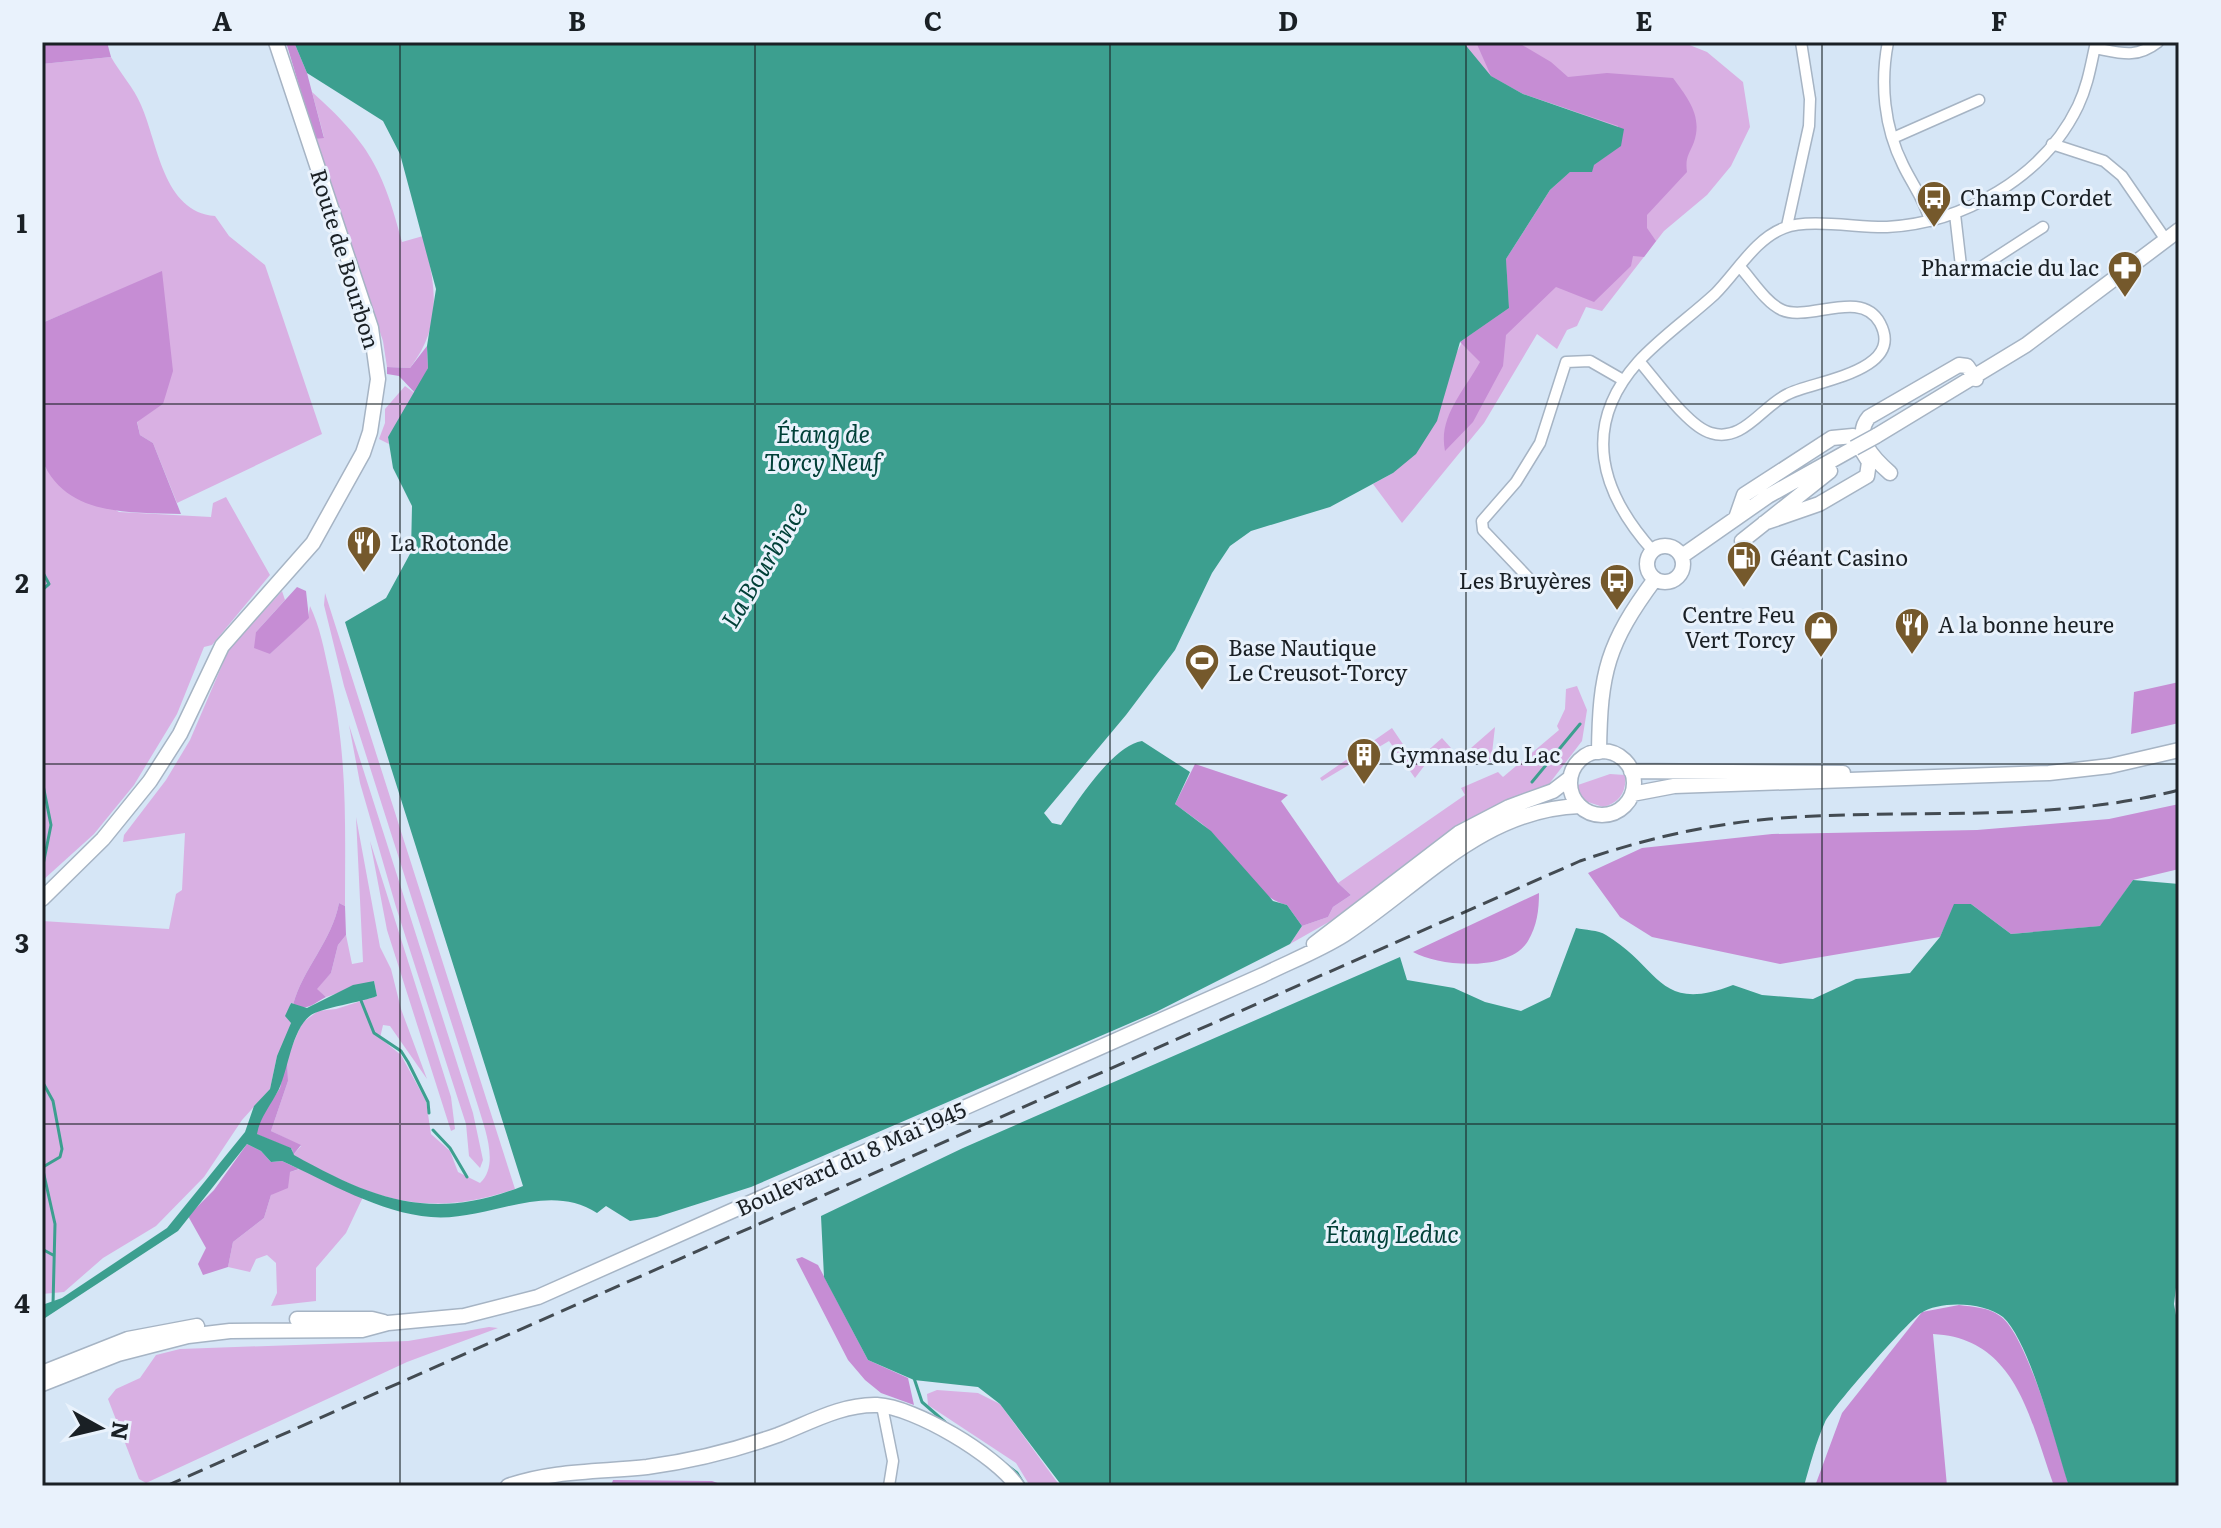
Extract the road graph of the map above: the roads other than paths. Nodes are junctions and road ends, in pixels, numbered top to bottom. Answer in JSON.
{"nodes":[{"id":1,"x":276,"y":42,"type":"edge"},
{"id":2,"x":1801,"y":42,"type":"edge"},
{"id":3,"x":1888,"y":42,"type":"edge"},
{"id":4,"x":2158,"y":42,"type":"edge"},
{"id":5,"x":2096,"y":45,"type":"edge"},
{"id":6,"x":1979,"y":100,"type":"dead end"},
{"id":7,"x":1893,"y":138,"type":"junction"},
{"id":8,"x":2052,"y":144,"type":"junction"},
{"id":9,"x":1955,"y":214,"type":"junction"},
{"id":10,"x":1930,"y":221,"type":"junction"},
{"id":11,"x":1787,"y":226,"type":"junction"},
{"id":12,"x":2043,"y":227,"type":"dead end"},
{"id":13,"x":2179,"y":230,"type":"edge"},
{"id":14,"x":2166,"y":240,"type":"junction"},
{"id":15,"x":1740,"y":267,"type":"junction"},
{"id":16,"x":1639,"y":361,"type":"junction"},
{"id":17,"x":1976,"y":379,"type":"junction"},
{"id":18,"x":1623,"y":380,"type":"junction"},
{"id":19,"x":1854,"y":448,"type":"junction"},
{"id":20,"x":1890,"y":473,"type":"dead end"},
{"id":21,"x":1736,"y":518,"type":"junction"},
{"id":22,"x":1764,"y":523,"type":"junction"},
{"id":23,"x":1742,"y":541,"type":"dead end"},
{"id":24,"x":1653,"y":551,"type":"junction"},
{"id":25,"x":1682,"y":556,"type":"junction"},
{"id":26,"x":1655,"y":579,"type":"junction"},
{"id":27,"x":1539,"y":589,"type":"dead end"},
{"id":28,"x":2179,"y":750,"type":"edge"},
{"id":29,"x":1599,"y":752,"type":"junction"},
{"id":30,"x":1631,"y":771,"type":"junction"},
{"id":31,"x":1928,"y":777,"type":"junction"},
{"id":32,"x":1570,"y":778,"type":"junction"},
{"id":33,"x":1632,"y":794,"type":"junction"},
{"id":34,"x":1580,"y":806,"type":"junction"},
{"id":35,"x":42,"y":899,"type":"edge"},
{"id":36,"x":1301,"y":955,"type":"junction"},
{"id":37,"x":388,"y":1323,"type":"junction"},
{"id":38,"x":42,"y":1358,"type":"edge"},
{"id":39,"x":56,"y":1366,"type":"junction"},
{"id":40,"x":42,"y":1373,"type":"edge"},
{"id":41,"x":42,"y":1384,"type":"edge"},
{"id":42,"x":882,"y":1406,"type":"junction"},
{"id":43,"x":508,"y":1486,"type":"edge"},
{"id":44,"x":889,"y":1486,"type":"edge"},
{"id":45,"x":1017,"y":1486,"type":"edge"}],
"edges":[{"from":1,"to":35,"type":"main road","name":"Route de Bourbon"},
{"from":2,"to":11,"type":"street"},
{"from":3,"to":7,"type":"street"},
{"from":4,"to":5,"type":"street"},
{"from":5,"to":8,"type":"street"},
{"from":6,"to":7,"type":"street"},
{"from":7,"to":10,"type":"street"},
{"from":8,"to":9,"type":"street"},
{"from":8,"to":14,"type":"street"},
{"from":9,"to":10,"type":"street"},
{"from":9,"to":12,"type":"street"},
{"from":10,"to":11,"type":"street"},
{"from":11,"to":15,"type":"street"},
{"from":13,"to":14,"type":"main road"},
{"from":14,"to":17,"type":"main road"},
{"from":15,"to":16,"type":"street"},
{"from":15,"to":16,"type":"street"},
{"from":16,"to":18,"type":"street"},
{"from":17,"to":19,"type":"main road","bridge":true},
{"from":17,"to":20,"type":"main road"},
{"from":18,"to":24,"type":"street"},
{"from":18,"to":27,"type":"street"},
{"from":19,"to":21,"type":"main road"},
{"from":19,"to":22,"type":"main road"},
{"from":21,"to":22,"type":"main road"},
{"from":21,"to":25,"type":"main road"},
{"from":22,"to":23,"type":"main road"},
{"from":24,"to":25,"type":"main road"},
{"from":24,"to":26,"type":"main road"},
{"from":25,"to":26,"type":"main road"},
{"from":26,"to":29,"type":"main road"},
{"from":28,"to":31,"type":"main road"},
{"from":29,"to":30,"type":"main road"},
{"from":29,"to":32,"type":"main road"},
{"from":30,"to":31,"type":"main road"},
{"from":30,"to":33,"type":"main road"},
{"from":31,"to":33,"type":"main road"},
{"from":32,"to":34,"type":"main road"},
{"from":32,"to":36,"type":"main road","name":"Boulevard du 8 Mai 1945"},
{"from":33,"to":34,"type":"main road"},
{"from":34,"to":36,"type":"main road","name":"Boulevard du 8 Mai 1945"},
{"from":36,"to":37,"type":"main road","name":"Boulevard du 8 Mai 1945"},
{"from":37,"to":39,"type":"main road","name":"Boulevard du 8 Mai 1945"},
{"from":37,"to":41,"type":"main road","name":"Boulevard du 8 Mai 1945"},
{"from":38,"to":39,"type":"main road"},
{"from":39,"to":40,"type":"main road","name":"Boulevard du 8 Mai 1945"},
{"from":42,"to":43,"type":"main road"},
{"from":42,"to":44,"type":"street"},
{"from":42,"to":45,"type":"main road"}]}
